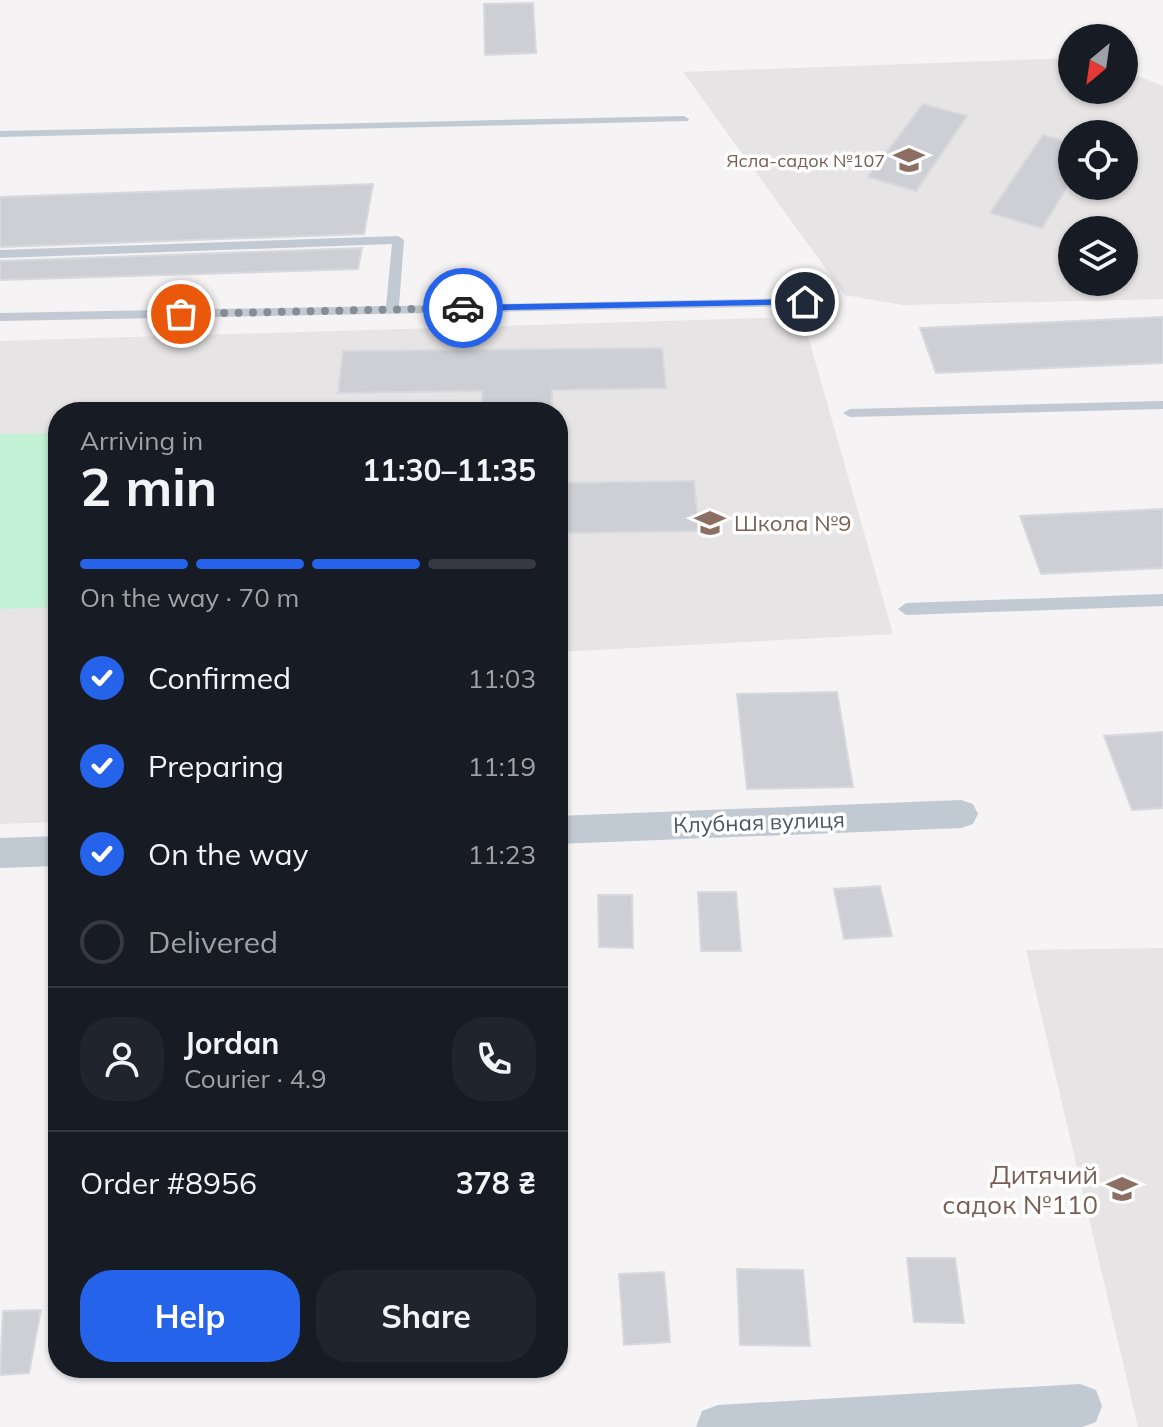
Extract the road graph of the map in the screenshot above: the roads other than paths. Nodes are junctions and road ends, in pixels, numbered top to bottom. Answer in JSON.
{"nodes":[{"id":1,"x":684,"y":119,"type":"dead end"},
{"id":2,"x":0,"y":134,"type":"edge"},
{"id":3,"x":0,"y":254,"type":"edge"},
{"id":4,"x":805,"y":302,"type":"dead end"},
{"id":5,"x":392,"y":310,"type":"junction"},
{"id":6,"x":0,"y":317,"type":"edge"},
{"id":7,"x":1163,"y":405,"type":"edge"},
{"id":8,"x":850,"y":413,"type":"dead end"},
{"id":9,"x":1163,"y":600,"type":"edge"},
{"id":10,"x":906,"y":609,"type":"dead end"},
{"id":11,"x":961,"y":814,"type":"dead end"},
{"id":12,"x":568,"y":830,"type":"edge"},
{"id":13,"x":48,"y":851,"type":"edge"},
{"id":14,"x":0,"y":853,"type":"edge"},
{"id":15,"x":1080,"y":1406,"type":"dead end"},
{"id":16,"x":718,"y":1427,"type":"edge"}],
"edges":[{"from":1,"to":2,"type":"lane"},
{"from":3,"to":5,"type":"lane"},
{"from":4,"to":5,"type":"lane"},
{"from":5,"to":6,"type":"lane"},
{"from":7,"to":8,"type":"lane"},
{"from":9,"to":10,"type":"lane"},
{"from":11,"to":12,"type":"street","name":"Клубная вулиця"},
{"from":13,"to":14,"type":"street"},
{"from":15,"to":16,"type":"street"}]}
